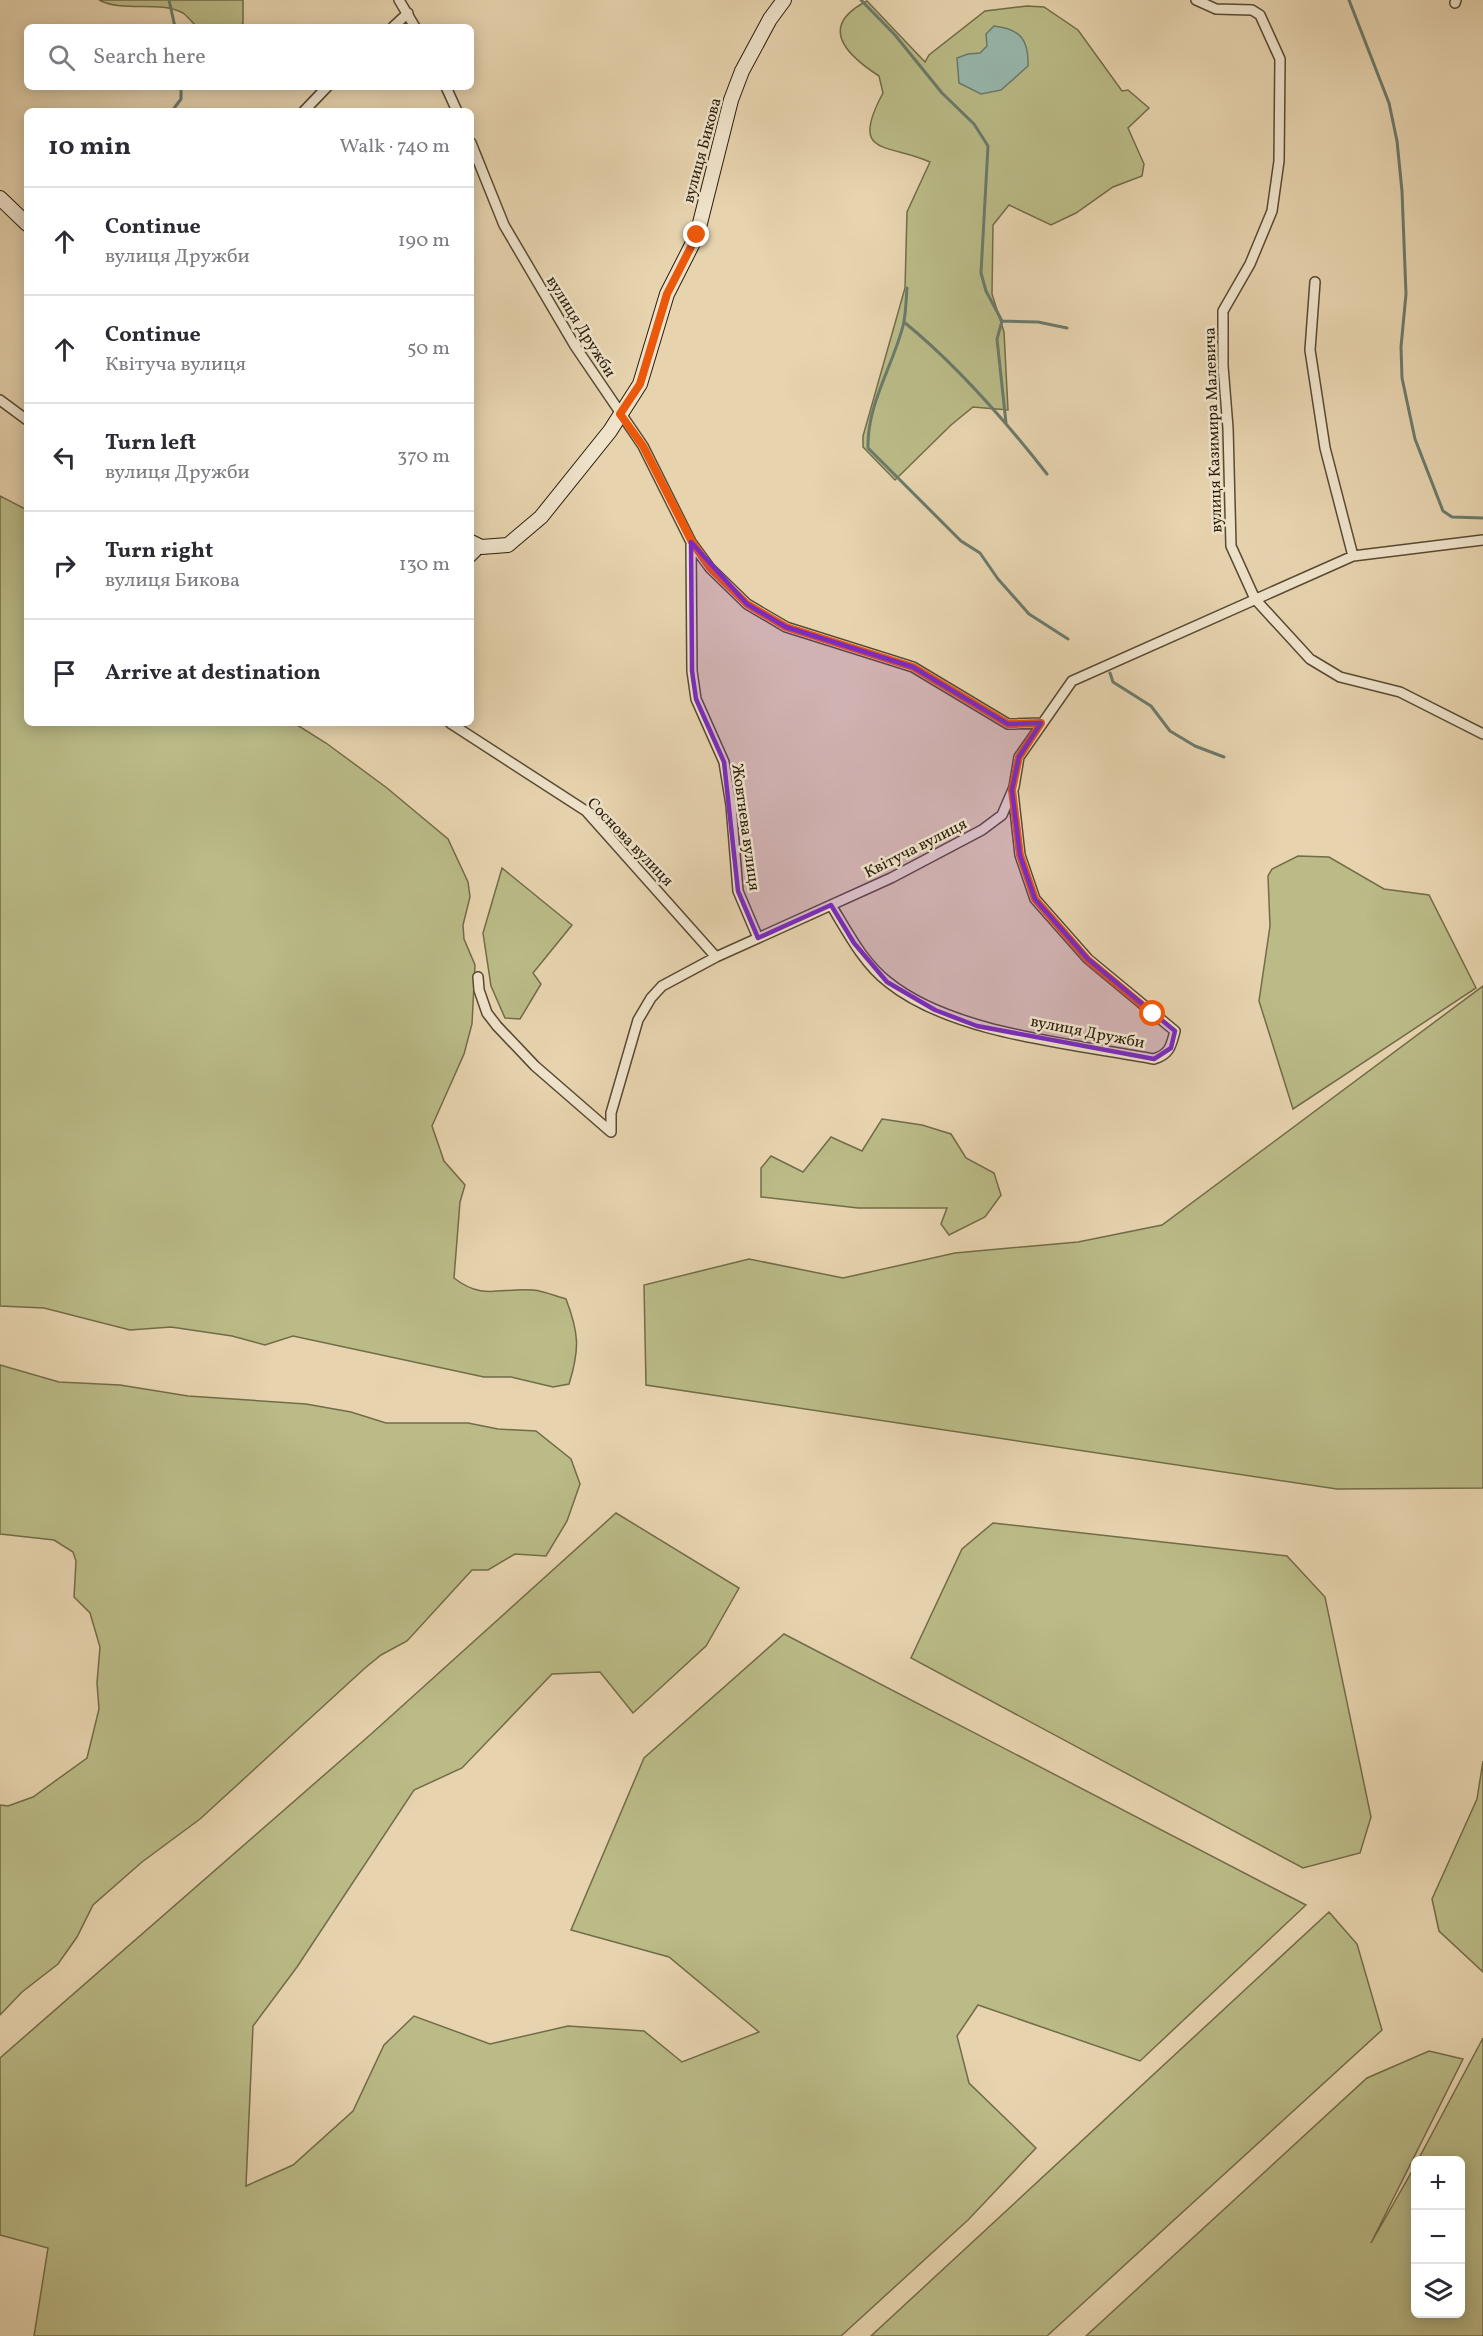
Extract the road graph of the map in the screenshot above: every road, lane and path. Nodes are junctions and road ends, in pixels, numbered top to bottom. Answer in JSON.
{"nodes":[{"id":1,"x":399,"y":0,"type":"edge"},
{"id":2,"x":784,"y":0,"type":"edge"},
{"id":3,"x":1196,"y":0,"type":"edge"},
{"id":4,"x":408,"y":13,"type":"junction"},
{"id":5,"x":396,"y":24,"type":"edge"},
{"id":6,"x":414,"y":24,"type":"edge"},
{"id":7,"x":324,"y":90,"type":"edge"},
{"id":8,"x":447,"y":90,"type":"edge"},
{"id":9,"x":307,"y":108,"type":"edge"},
{"id":10,"x":456,"y":108,"type":"edge"},
{"id":11,"x":474,"y":150,"type":"edge"},
{"id":12,"x":0,"y":198,"type":"edge"},
{"id":13,"x":24,"y":221,"type":"edge"},
{"id":14,"x":1316,"y":282,"type":"dead end"},
{"id":15,"x":0,"y":400,"type":"edge"},
{"id":16,"x":620,"y":414,"type":"junction"},
{"id":17,"x":24,"y":418,"type":"edge"},
{"id":18,"x":1483,"y":540,"type":"edge"},
{"id":19,"x":692,"y":542,"type":"junction"},
{"id":20,"x":474,"y":549,"type":"edge"},
{"id":21,"x":1353,"y":556,"type":"junction"},
{"id":22,"x":1255,"y":599,"type":"junction"},
{"id":23,"x":1041,"y":723,"type":"junction"},
{"id":24,"x":455,"y":726,"type":"edge"},
{"id":25,"x":1483,"y":734,"type":"edge"},
{"id":26,"x":1012,"y":790,"type":"junction"},
{"id":27,"x":831,"y":905,"type":"junction"},
{"id":28,"x":758,"y":938,"type":"junction"},
{"id":29,"x":716,"y":957,"type":"junction"},
{"id":30,"x":478,"y":977,"type":"dead end"}],
"edges":[{"from":1,"to":4,"type":"street"},
{"from":2,"to":16,"type":"street","name":"вулиця Бикова"},
{"from":3,"to":22,"type":"street","name":"вулиця Казимира Малевича"},
{"from":4,"to":5,"type":"street"},
{"from":4,"to":6,"type":"street"},
{"from":7,"to":9,"type":"street"},
{"from":8,"to":10,"type":"street"},
{"from":11,"to":16,"type":"street","name":"вулиця Дружби"},
{"from":12,"to":13,"type":"street"},
{"from":14,"to":21,"type":"street"},
{"from":15,"to":17,"type":"street"},
{"from":16,"to":19,"type":"street","name":"вулиця Дружби"},
{"from":16,"to":20,"type":"street","name":"вулиця Бикова"},
{"from":18,"to":21,"type":"street","name":"Квітуча вулиця"},
{"from":19,"to":23,"type":"street","name":"вулиця Дружби"},
{"from":19,"to":28,"type":"street","name":"Жовтнева вулиця"},
{"from":21,"to":22,"type":"street","name":"Квітуча вулиця"},
{"from":22,"to":23,"type":"street","name":"Квітуча вулиця"},
{"from":22,"to":25,"type":"street"},
{"from":23,"to":26,"type":"street","name":"Квітуча вулиця"},
{"from":24,"to":29,"type":"street","name":"Соснова вулиця"},
{"from":26,"to":27,"type":"street","name":"Квітуча вулиця"},
{"from":26,"to":27,"type":"street","name":"вулиця Дружби"},
{"from":27,"to":28,"type":"street","name":"Квітуча вулиця"},
{"from":28,"to":29,"type":"street","name":"Квітуча вулиця"},
{"from":29,"to":30,"type":"street","name":"Квітуча вулиця"}]}
